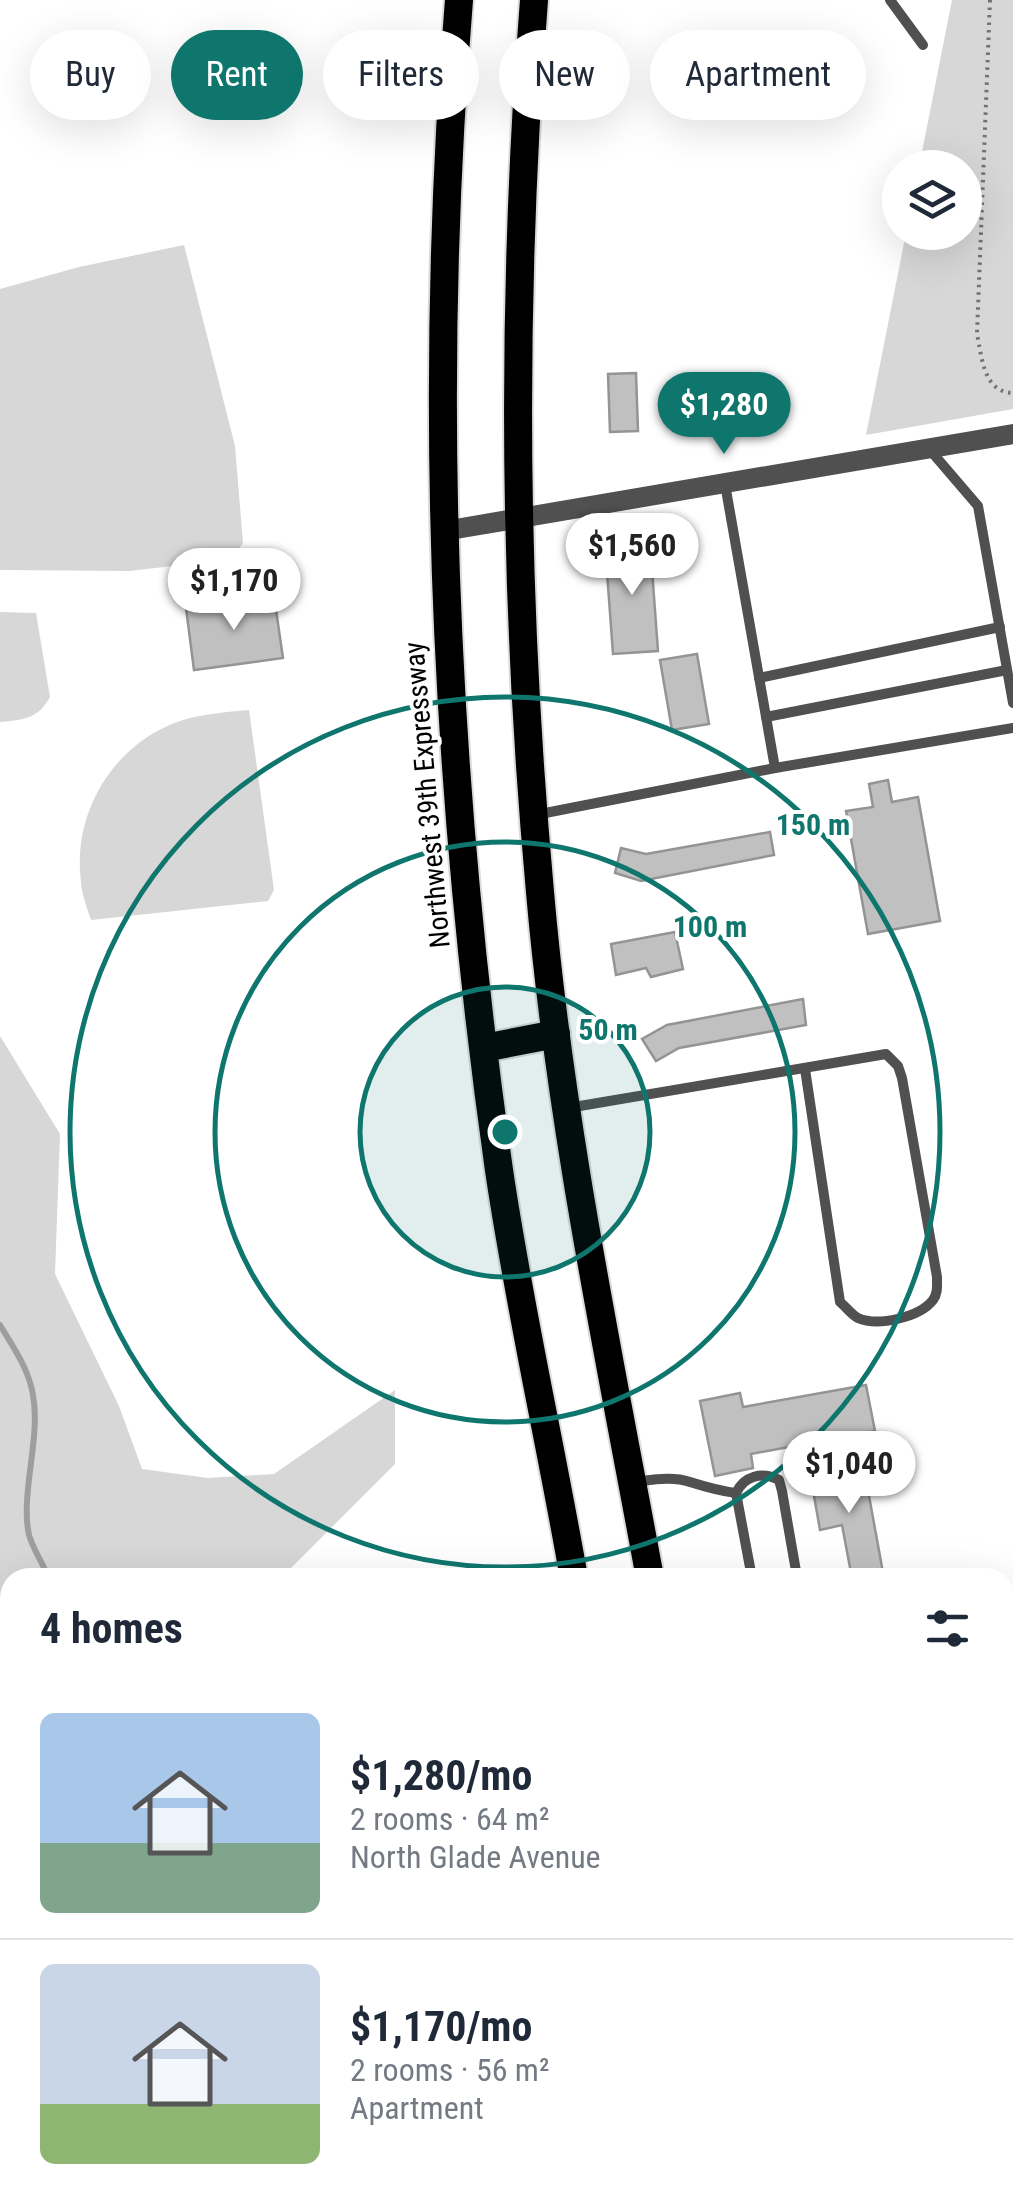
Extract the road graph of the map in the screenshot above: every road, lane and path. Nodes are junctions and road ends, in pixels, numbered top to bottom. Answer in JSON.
{"nodes":[{"id":1,"x":458,"y":0,"type":"edge"},
{"id":2,"x":534,"y":0,"type":"edge"},
{"id":3,"x":890,"y":0,"type":"edge"},
{"id":4,"x":990,"y":0,"type":"edge"},
{"id":5,"x":923,"y":45,"type":"dead end"},
{"id":6,"x":1013,"y":393,"type":"edge"},
{"id":7,"x":1013,"y":434,"type":"edge"},
{"id":8,"x":928,"y":448,"type":"junction"},
{"id":9,"x":725,"y":483,"type":"junction"},
{"id":10,"x":520,"y":519,"type":"junction"},
{"id":11,"x":444,"y":531,"type":"junction"},
{"id":12,"x":1000,"y":628,"type":"junction"},
{"id":13,"x":1007,"y":670,"type":"junction"},
{"id":14,"x":759,"y":678,"type":"junction"},
{"id":15,"x":1013,"y":702,"type":"edge"},
{"id":16,"x":766,"y":717,"type":"junction"},
{"id":17,"x":1013,"y":728,"type":"edge"},
{"id":18,"x":774,"y":768,"type":"junction"},
{"id":19,"x":534,"y":815,"type":"junction"},
{"id":20,"x":556,"y":1034,"type":"junction"},
{"id":21,"x":484,"y":1048,"type":"junction"},
{"id":22,"x":804,"y":1069,"type":"junction"},
{"id":23,"x":567,"y":1108,"type":"junction"},
{"id":24,"x":632,"y":1482,"type":"junction"},
{"id":25,"x":736,"y":1493,"type":"junction"},
{"id":26,"x":572,"y":1568,"type":"edge"},
{"id":27,"x":648,"y":1568,"type":"edge"},
{"id":28,"x":750,"y":1568,"type":"edge"},
{"id":29,"x":795,"y":1568,"type":"edge"}],
"edges":[{"from":1,"to":11,"type":"highway","name":"Northwest 39th Expressway"},
{"from":2,"to":10,"type":"highway"},
{"from":3,"to":5,"type":"lane"},
{"from":4,"to":6,"type":"path"},
{"from":7,"to":8,"type":"street"},
{"from":8,"to":9,"type":"street"},
{"from":8,"to":12,"type":"lane"},
{"from":9,"to":10,"type":"street"},
{"from":9,"to":14,"type":"lane"},
{"from":10,"to":11,"type":"street"},
{"from":10,"to":19,"type":"highway"},
{"from":11,"to":21,"type":"highway","name":"Northwest 39th Expressway"},
{"from":12,"to":13,"type":"lane"},
{"from":12,"to":14,"type":"lane"},
{"from":13,"to":15,"type":"lane"},
{"from":13,"to":16,"type":"lane"},
{"from":14,"to":16,"type":"lane"},
{"from":16,"to":18,"type":"lane"},
{"from":17,"to":18,"type":"lane"},
{"from":18,"to":19,"type":"lane"},
{"from":19,"to":20,"type":"highway"},
{"from":20,"to":21,"type":"highway"},
{"from":20,"to":23,"type":"highway"},
{"from":21,"to":26,"type":"highway","name":"Northwest 39th Expressway"},
{"from":22,"to":22,"type":"lane"},
{"from":22,"to":23,"type":"lane"},
{"from":23,"to":24,"type":"highway"},
{"from":24,"to":25,"type":"lane"},
{"from":24,"to":27,"type":"highway"},
{"from":25,"to":28,"type":"lane"},
{"from":25,"to":29,"type":"lane"}]}
